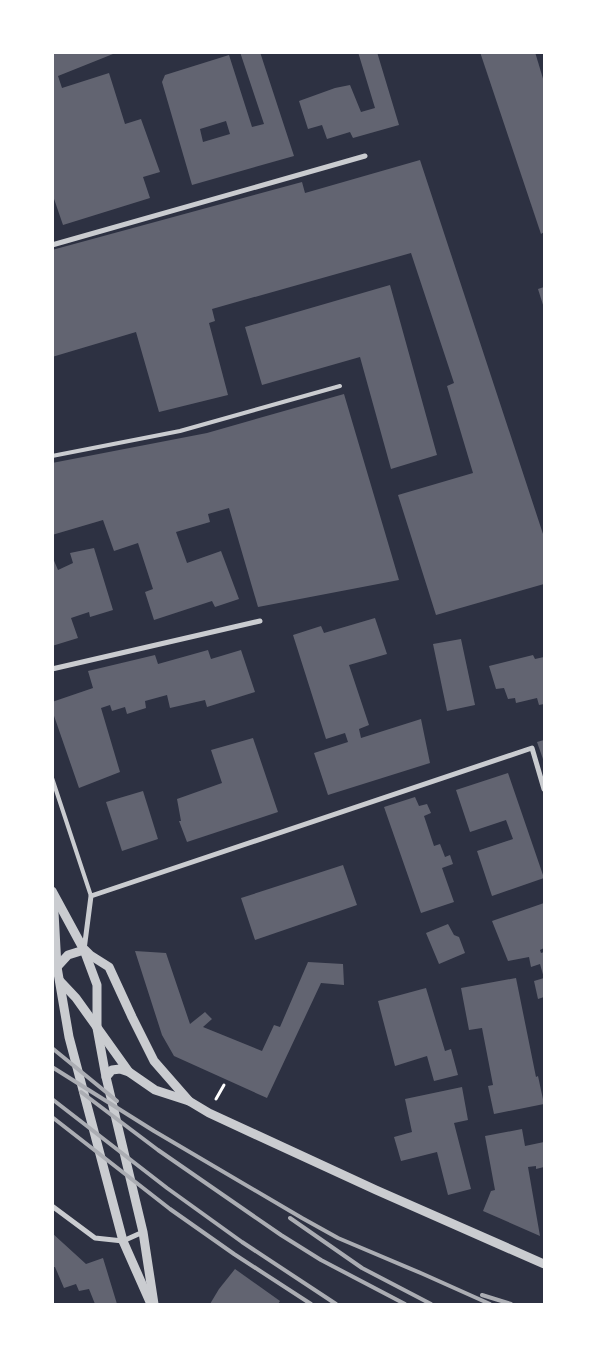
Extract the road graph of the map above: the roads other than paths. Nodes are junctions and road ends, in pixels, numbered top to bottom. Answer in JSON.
{"nodes":[{"id":1,"x":364,"y":156,"type":"dead end"},
{"id":2,"x":52,"y":245,"type":"edge"},
{"id":3,"x":340,"y":386,"type":"dead end"},
{"id":4,"x":52,"y":456,"type":"edge"},
{"id":5,"x":260,"y":621,"type":"dead end"},
{"id":6,"x":52,"y":669,"type":"edge"},
{"id":7,"x":52,"y":778,"type":"edge"},
{"id":8,"x":544,"y":789,"type":"edge"},
{"id":9,"x":52,"y":892,"type":"edge"},
{"id":10,"x":91,"y":896,"type":"junction"},
{"id":11,"x":84,"y":950,"type":"junction"},
{"id":12,"x":57,"y":966,"type":"junction"},
{"id":13,"x":59,"y":981,"type":"junction"},
{"id":14,"x":96,"y":1028,"type":"junction"},
{"id":15,"x":129,"y":1072,"type":"junction"},
{"id":16,"x":106,"y":1077,"type":"junction"},
{"id":17,"x":189,"y":1101,"type":"junction"},
{"id":18,"x":52,"y":1206,"type":"edge"},
{"id":19,"x":143,"y":1232,"type":"junction"},
{"id":20,"x":123,"y":1241,"type":"junction"},
{"id":21,"x":544,"y":1264,"type":"edge"},
{"id":22,"x":153,"y":1304,"type":"edge"}],
"edges":[{"from":1,"to":2,"type":"street"},
{"from":3,"to":4,"type":"lane"},
{"from":5,"to":6,"type":"street"},
{"from":7,"to":10,"type":"lane"},
{"from":8,"to":10,"type":"street"},
{"from":9,"to":11,"type":"street"},
{"from":9,"to":12,"type":"street"},
{"from":10,"to":11,"type":"street"},
{"from":11,"to":12,"type":"street"},
{"from":11,"to":14,"type":"street"},
{"from":11,"to":17,"type":"street"},
{"from":12,"to":13,"type":"street"},
{"from":13,"to":14,"type":"street"},
{"from":13,"to":20,"type":"street"},
{"from":14,"to":15,"type":"street"},
{"from":14,"to":16,"type":"street"},
{"from":15,"to":16,"type":"street"},
{"from":15,"to":17,"type":"street"},
{"from":16,"to":19,"type":"street"},
{"from":17,"to":21,"type":"street"},
{"from":18,"to":20,"type":"street"},
{"from":19,"to":20,"type":"street"},
{"from":19,"to":22,"type":"street"},
{"from":20,"to":22,"type":"street"}]}
